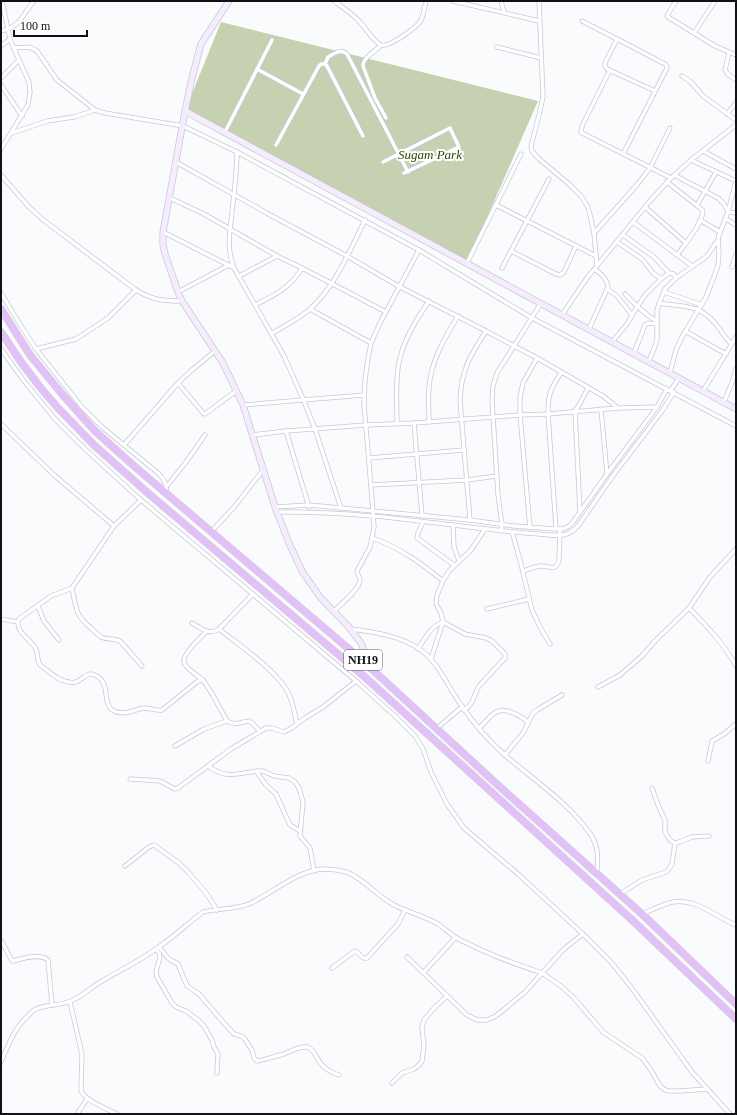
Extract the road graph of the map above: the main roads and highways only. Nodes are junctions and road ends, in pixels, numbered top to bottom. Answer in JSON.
{"nodes":[{"id":1,"x":1,"y":309,"type":"edge"},
{"id":2,"x":1,"y":332,"type":"edge"},
{"id":3,"x":736,"y":1004,"type":"edge"},
{"id":4,"x":736,"y":1019,"type":"edge"}],
"edges":[{"from":1,"to":3,"type":"highway","number":"NH19"},
{"from":2,"to":4,"type":"highway","number":"NH19"}]}
